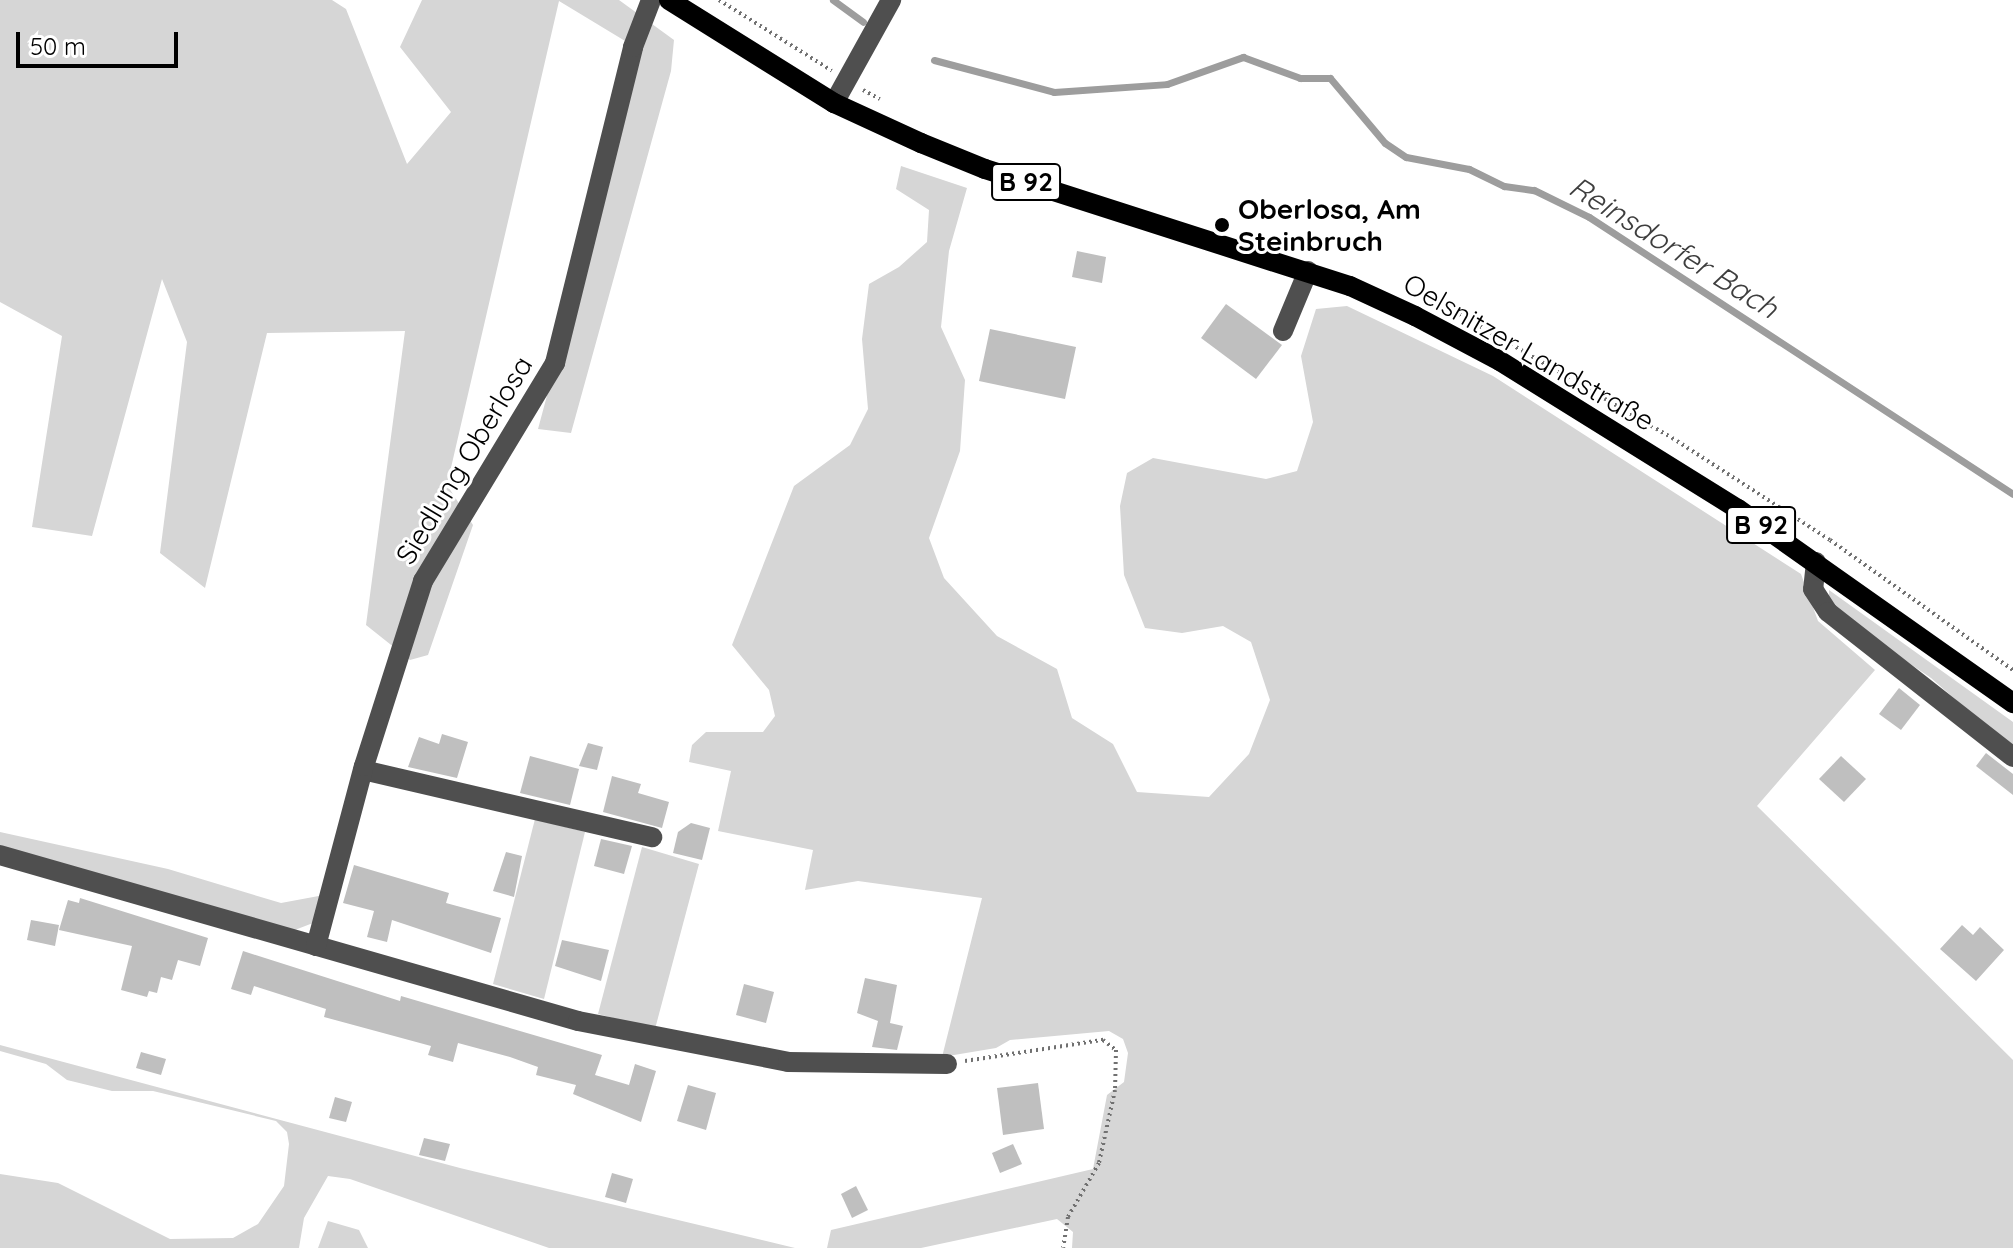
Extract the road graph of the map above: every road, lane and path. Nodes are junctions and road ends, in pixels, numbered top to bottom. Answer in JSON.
{"nodes":[{"id":1,"x":651,"y":0,"type":"edge"},
{"id":2,"x":669,"y":0,"type":"edge"},
{"id":3,"x":891,"y":0,"type":"edge"},
{"id":4,"x":834,"y":103,"type":"junction"},
{"id":5,"x":1308,"y":271,"type":"junction"},
{"id":6,"x":1283,"y":331,"type":"dead end"},
{"id":7,"x":1830,"y":540,"type":"dead end"},
{"id":8,"x":1816,"y":562,"type":"junction"},
{"id":9,"x":2013,"y":670,"type":"edge"},
{"id":10,"x":2013,"y":703,"type":"edge"},
{"id":11,"x":2013,"y":757,"type":"edge"},
{"id":12,"x":363,"y":770,"type":"junction"},
{"id":13,"x":652,"y":837,"type":"dead end"},
{"id":14,"x":0,"y":855,"type":"edge"},
{"id":15,"x":316,"y":946,"type":"junction"},
{"id":16,"x":947,"y":1064,"type":"joint"},
{"id":17,"x":1063,"y":1248,"type":"edge"}],
"edges":[{"from":1,"to":12,"type":"street","name":"Siedlung Oberlosa"},
{"from":2,"to":4,"type":"main road","number":"B 92"},
{"from":3,"to":4,"type":"street"},
{"from":4,"to":5,"type":"main road","name":"Oelsnitzer Landstraße","number":"B 92"},
{"from":5,"to":6,"type":"street"},
{"from":5,"to":8,"type":"main road","name":"Oelsnitzer Landstraße","number":"B 92"},
{"from":7,"to":9,"type":"path"},
{"from":8,"to":10,"type":"main road","name":"Oelsnitzer Landstraße","number":"B 92"},
{"from":8,"to":11,"type":"street"},
{"from":12,"to":13,"type":"street"},
{"from":12,"to":15,"type":"street","name":"Siedlung Oberlosa"},
{"from":14,"to":15,"type":"street"},
{"from":15,"to":16,"type":"street"},
{"from":16,"to":17,"type":"path"}]}
